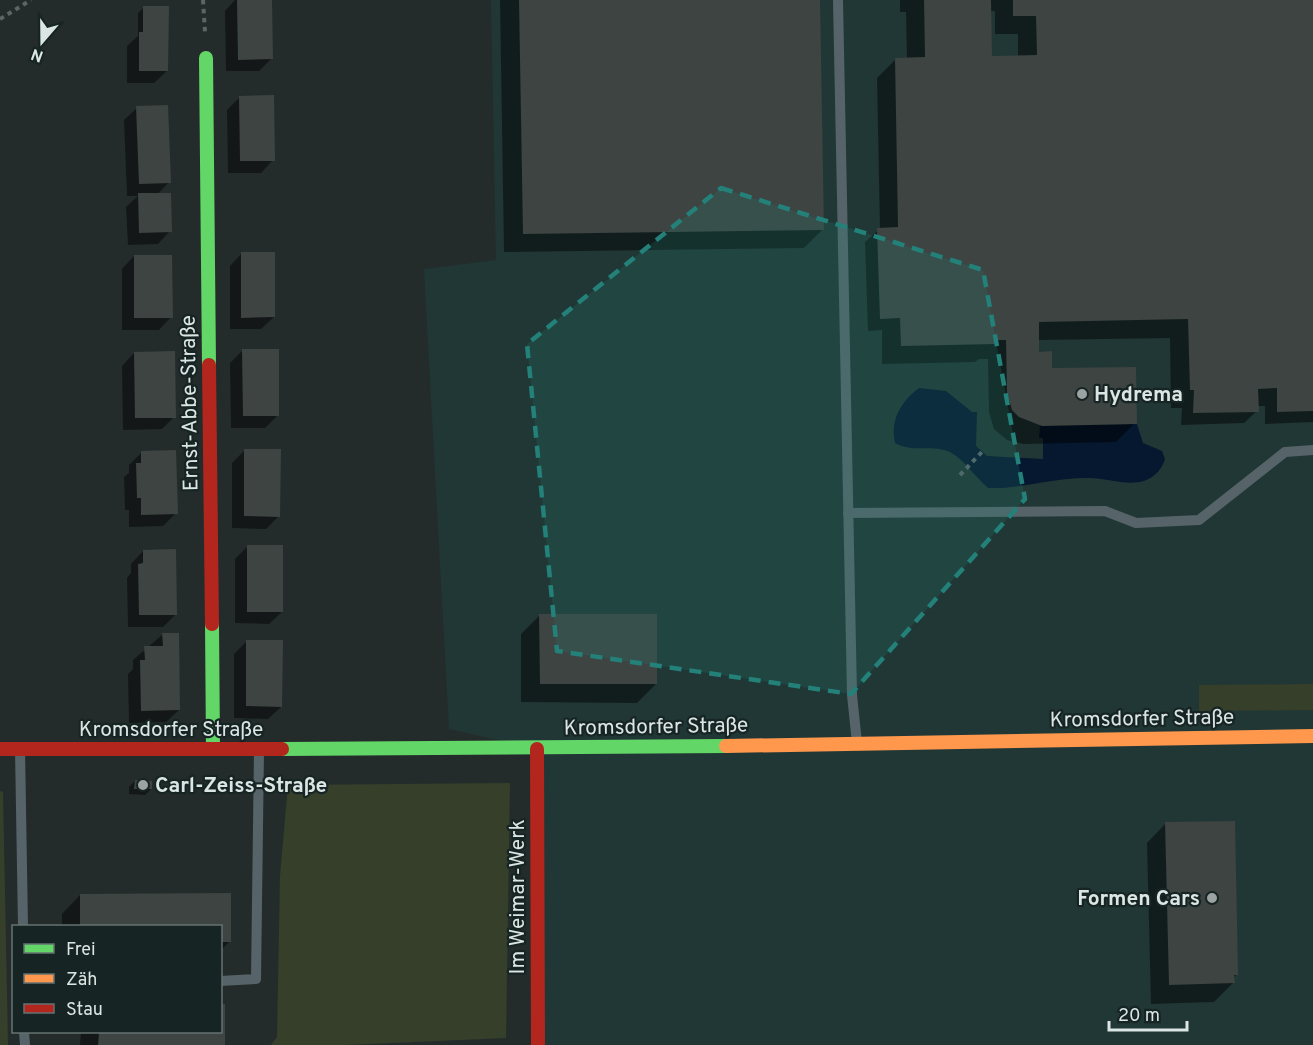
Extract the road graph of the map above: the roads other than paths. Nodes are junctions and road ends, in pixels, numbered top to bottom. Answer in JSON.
{"nodes":[{"id":1,"x":838,"y":0,"type":"edge"},
{"id":2,"x":206,"y":57,"type":"dead end"},
{"id":3,"x":1313,"y":450,"type":"edge"},
{"id":4,"x":848,"y":513,"type":"junction"},
{"id":5,"x":1313,"y":736,"type":"edge"},
{"id":6,"x":857,"y":743,"type":"junction"},
{"id":7,"x":0,"y":749,"type":"edge"},
{"id":8,"x":20,"y":749,"type":"junction"},
{"id":9,"x":213,"y":749,"type":"junction"},
{"id":10,"x":537,"y":749,"type":"junction"},
{"id":11,"x":259,"y":750,"type":"junction"},
{"id":12,"x":23,"y":925,"type":"edge"},
{"id":13,"x":222,"y":981,"type":"edge"},
{"id":14,"x":538,"y":1045,"type":"edge"}],
"edges":[{"from":1,"to":4,"type":"lane"},
{"from":2,"to":9,"type":"street","name":"Ernst-Abbe-Straße"},
{"from":3,"to":4,"type":"lane"},
{"from":4,"to":6,"type":"lane"},
{"from":5,"to":6,"type":"street","name":"Kromsdorfer Straße"},
{"from":6,"to":10,"type":"street","name":"Kromsdorfer Straße"},
{"from":7,"to":8,"type":"street","name":"Kromsdorfer Straße"},
{"from":8,"to":9,"type":"street","name":"Kromsdorfer Straße"},
{"from":8,"to":12,"type":"lane"},
{"from":9,"to":11,"type":"street","name":"Kromsdorfer Straße"},
{"from":10,"to":11,"type":"street","name":"Kromsdorfer Straße"},
{"from":10,"to":14,"type":"street","name":"Im Weimar-Werk"},
{"from":11,"to":13,"type":"lane"}]}
